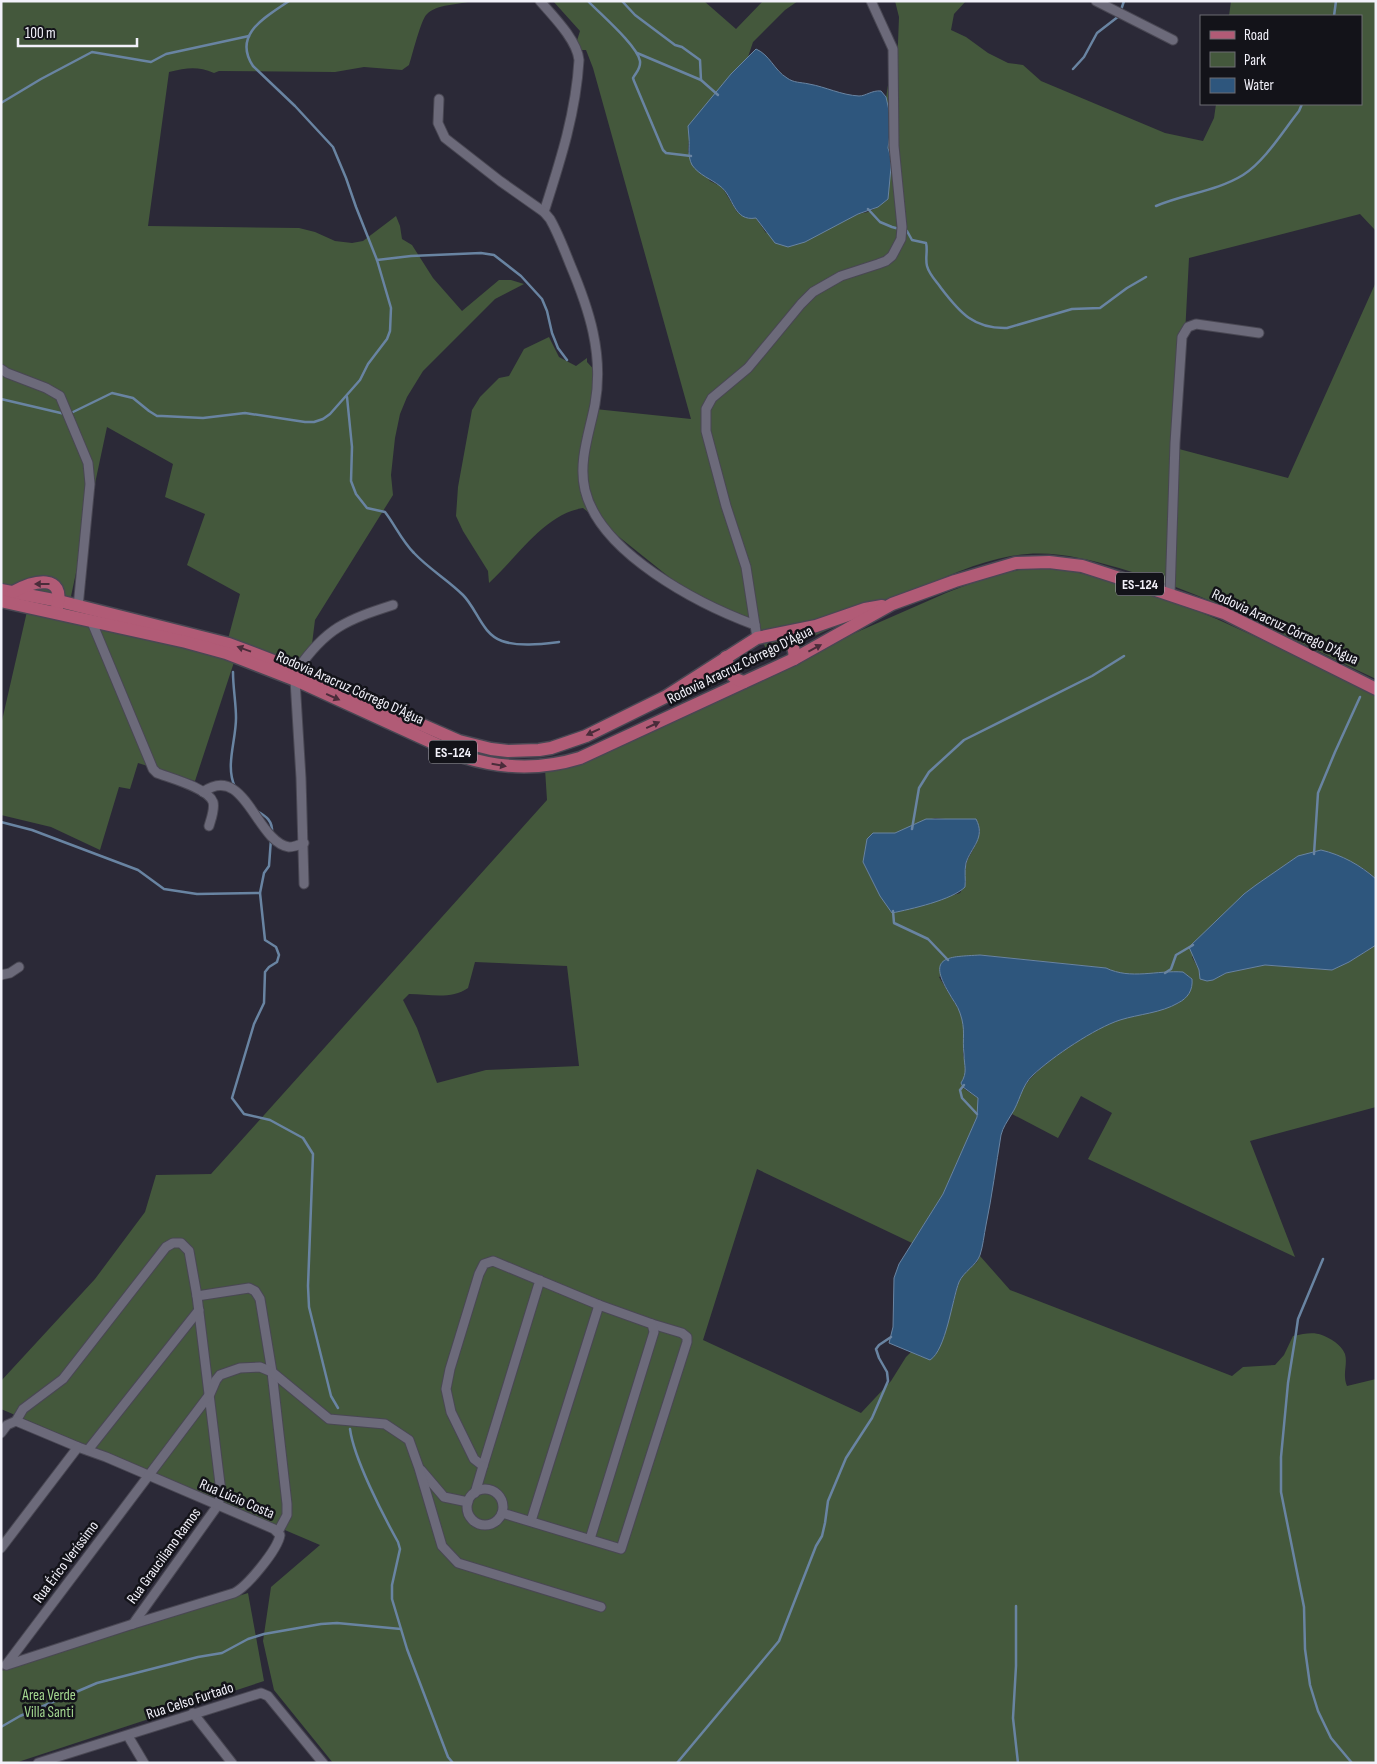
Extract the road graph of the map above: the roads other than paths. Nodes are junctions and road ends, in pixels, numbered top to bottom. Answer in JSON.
{"nodes":[{"id":1,"x":540,"y":1,"type":"edge"},
{"id":2,"x":871,"y":1,"type":"edge"},
{"id":3,"x":1096,"y":1,"type":"edge"},
{"id":4,"x":1173,"y":40,"type":"dead end"},
{"id":5,"x":439,"y":99,"type":"dead end"},
{"id":6,"x":544,"y":212,"type":"junction"},
{"id":7,"x":1259,"y":333,"type":"dead end"},
{"id":8,"x":1,"y":369,"type":"edge"},
{"id":9,"x":7,"y":591,"type":"edge"},
{"id":10,"x":1170,"y":595,"type":"junction"},
{"id":11,"x":1,"y":601,"type":"edge"},
{"id":12,"x":892,"y":604,"type":"junction"},
{"id":13,"x":393,"y":605,"type":"dead end"},
{"id":14,"x":57,"y":607,"type":"junction"},
{"id":15,"x":78,"y":607,"type":"junction"},
{"id":16,"x":91,"y":620,"type":"junction"},
{"id":17,"x":755,"y":625,"type":"junction"},
{"id":18,"x":783,"y":633,"type":"junction"},
{"id":19,"x":757,"y":638,"type":"junction"},
{"id":20,"x":726,"y":657,"type":"junction"},
{"id":21,"x":794,"y":659,"type":"junction"},
{"id":22,"x":296,"y":675,"type":"junction"},
{"id":23,"x":744,"y":682,"type":"junction"},
{"id":24,"x":1376,"y":688,"type":"edge"},
{"id":25,"x":203,"y":792,"type":"junction"},
{"id":26,"x":209,"y":826,"type":"dead end"},
{"id":27,"x":304,"y":843,"type":"junction"},
{"id":28,"x":304,"y":884,"type":"dead end"},
{"id":29,"x":19,"y":967,"type":"dead end"},
{"id":30,"x":1,"y":975,"type":"edge"},
{"id":31,"x":540,"y":1280,"type":"junction"},
{"id":32,"x":197,"y":1296,"type":"junction"},
{"id":33,"x":600,"y":1305,"type":"junction"},
{"id":34,"x":199,"y":1310,"type":"junction"},
{"id":35,"x":652,"y":1324,"type":"junction"},
{"id":36,"x":272,"y":1372,"type":"junction"},
{"id":37,"x":210,"y":1394,"type":"junction"},
{"id":38,"x":16,"y":1421,"type":"junction"},
{"id":39,"x":1,"y":1433,"type":"edge"},
{"id":40,"x":78,"y":1447,"type":"junction"},
{"id":41,"x":88,"y":1450,"type":"junction"},
{"id":42,"x":483,"y":1466,"type":"junction"},
{"id":43,"x":419,"y":1468,"type":"junction"},
{"id":44,"x":148,"y":1475,"type":"junction"},
{"id":45,"x":475,"y":1493,"type":"junction"},
{"id":46,"x":468,"y":1502,"type":"junction"},
{"id":47,"x":218,"y":1505,"type":"junction"},
{"id":48,"x":502,"y":1512,"type":"junction"},
{"id":49,"x":531,"y":1521,"type":"junction"},
{"id":50,"x":278,"y":1532,"type":"junction"},
{"id":51,"x":590,"y":1540,"type":"junction"},
{"id":52,"x":1,"y":1548,"type":"edge"},
{"id":53,"x":601,"y":1607,"type":"dead end"},
{"id":54,"x":133,"y":1624,"type":"junction"},
{"id":55,"x":4,"y":1666,"type":"edge"},
{"id":56,"x":194,"y":1713,"type":"junction"},
{"id":57,"x":128,"y":1736,"type":"junction"},
{"id":58,"x":60,"y":1760,"type":"edge"},
{"id":59,"x":38,"y":1763,"type":"edge"},
{"id":60,"x":144,"y":1763,"type":"edge"},
{"id":61,"x":232,"y":1763,"type":"edge"},
{"id":62,"x":323,"y":1763,"type":"edge"}],
"edges":[{"from":1,"to":6,"type":"street"},
{"from":2,"to":17,"type":"street"},
{"from":3,"to":4,"type":"street"},
{"from":5,"to":6,"type":"street"},
{"from":6,"to":17,"type":"street"},
{"from":7,"to":10,"type":"street"},
{"from":8,"to":15,"type":"street"},
{"from":14,"to":9,"type":"main road","one_way":true},
{"from":10,"to":12,"type":"main road","name":"Rodovia Aracruz Córrego D'Água","number":"ES-124"},
{"from":10,"to":24,"type":"main road","name":"Rodovia Aracruz Córrego D'Água","number":"ES-124"},
{"from":11,"to":14,"type":"main road","name":"Rodovia Aracruz Córrego D'Água","number":"ES-124"},
{"from":12,"to":18,"type":"main road","name":"Rodovia Aracruz Córrego D'Água","number":"ES-124"},
{"from":21,"to":12,"type":"main road","name":"Rodovia Aracruz Córrego D'Água","number":"ES-124","one_way":true},
{"from":13,"to":22,"type":"street"},
{"from":14,"to":15,"type":"main road","name":"Rodovia Aracruz Córrego D'Água","number":"ES-124"},
{"from":14,"to":16,"type":"main road","name":"Rodovia Aracruz Córrego D'Água","number":"ES-124"},
{"from":22,"to":15,"type":"main road","name":"Rodovia Aracruz Córrego D'Água","number":"ES-124","one_way":true},
{"from":16,"to":22,"type":"main road","name":"Rodovia Aracruz Córrego D'Água","number":"ES-124"},
{"from":16,"to":25,"type":"street"},
{"from":17,"to":19,"type":"street"},
{"from":18,"to":19,"type":"main road","name":"Rodovia Aracruz Córrego D'Água","number":"ES-124"},
{"from":18,"to":21,"type":"main road"},
{"from":19,"to":20,"type":"main road","name":"Rodovia Aracruz Córrego D'Água","number":"ES-124"},
{"from":20,"to":22,"type":"main road","name":"Rodovia Aracruz Córrego D'Água","number":"ES-124","one_way":true},
{"from":20,"to":23,"type":"main road"},
{"from":21,"to":23,"type":"main road","name":"Rodovia Aracruz Córrego D'Água","number":"ES-124"},
{"from":22,"to":23,"type":"main road","name":"Rodovia Aracruz Córrego D'Água","number":"ES-124","one_way":true},
{"from":22,"to":27,"type":"street"},
{"from":25,"to":26,"type":"street"},
{"from":25,"to":27,"type":"street"},
{"from":27,"to":28,"type":"street"},
{"from":29,"to":30,"type":"street"},
{"from":31,"to":33,"type":"street"},
{"from":31,"to":42,"type":"street"},
{"from":31,"to":42,"type":"street"},
{"from":32,"to":34,"type":"street"},
{"from":32,"to":36,"type":"street"},
{"from":32,"to":38,"type":"street"},
{"from":33,"to":35,"type":"street"},
{"from":33,"to":49,"type":"street"},
{"from":34,"to":37,"type":"street"},
{"from":34,"to":41,"type":"street"},
{"from":35,"to":51,"type":"street"},
{"from":35,"to":51,"type":"street"},
{"from":36,"to":37,"type":"street","name":"Rua Érico Veríssimo"},
{"from":36,"to":43,"type":"street"},
{"from":36,"to":50,"type":"street"},
{"from":37,"to":44,"type":"street","name":"Rua Érico Veríssimo"},
{"from":37,"to":47,"type":"street"},
{"from":38,"to":39,"type":"street"},
{"from":38,"to":40,"type":"street","name":"Rua Lúcio Costa"},
{"from":40,"to":41,"type":"street","name":"Rua Lúcio Costa"},
{"from":40,"to":52,"type":"street"},
{"from":41,"to":44,"type":"street","name":"Rua Lúcio Costa"},
{"from":42,"to":45,"type":"street"},
{"from":43,"to":46,"type":"street"},
{"from":43,"to":53,"type":"street"},
{"from":44,"to":47,"type":"street","name":"Rua Lúcio Costa"},
{"from":44,"to":55,"type":"street","name":"Rua Érico Veríssimo"},
{"from":45,"to":46,"type":"street"},
{"from":45,"to":48,"type":"street"},
{"from":46,"to":48,"type":"street"},
{"from":47,"to":50,"type":"street","name":"Rua Lúcio Costa"},
{"from":47,"to":54,"type":"street","name":"Rua Grauciliano Ramos"},
{"from":48,"to":49,"type":"street"},
{"from":49,"to":51,"type":"street"},
{"from":50,"to":54,"type":"street","name":"Rua Lúcio Costa"},
{"from":54,"to":55,"type":"street","name":"Rua Lúcio Costa"},
{"from":56,"to":57,"type":"street","name":"Rua Celso Furtado"},
{"from":56,"to":61,"type":"street"},
{"from":56,"to":62,"type":"street","name":"Rua Celso Furtado"},
{"from":57,"to":58,"type":"street","name":"Rua Celso Furtado"},
{"from":57,"to":60,"type":"street"},
{"from":58,"to":59,"type":"street","name":"Rua Celso Furtado"}]}
